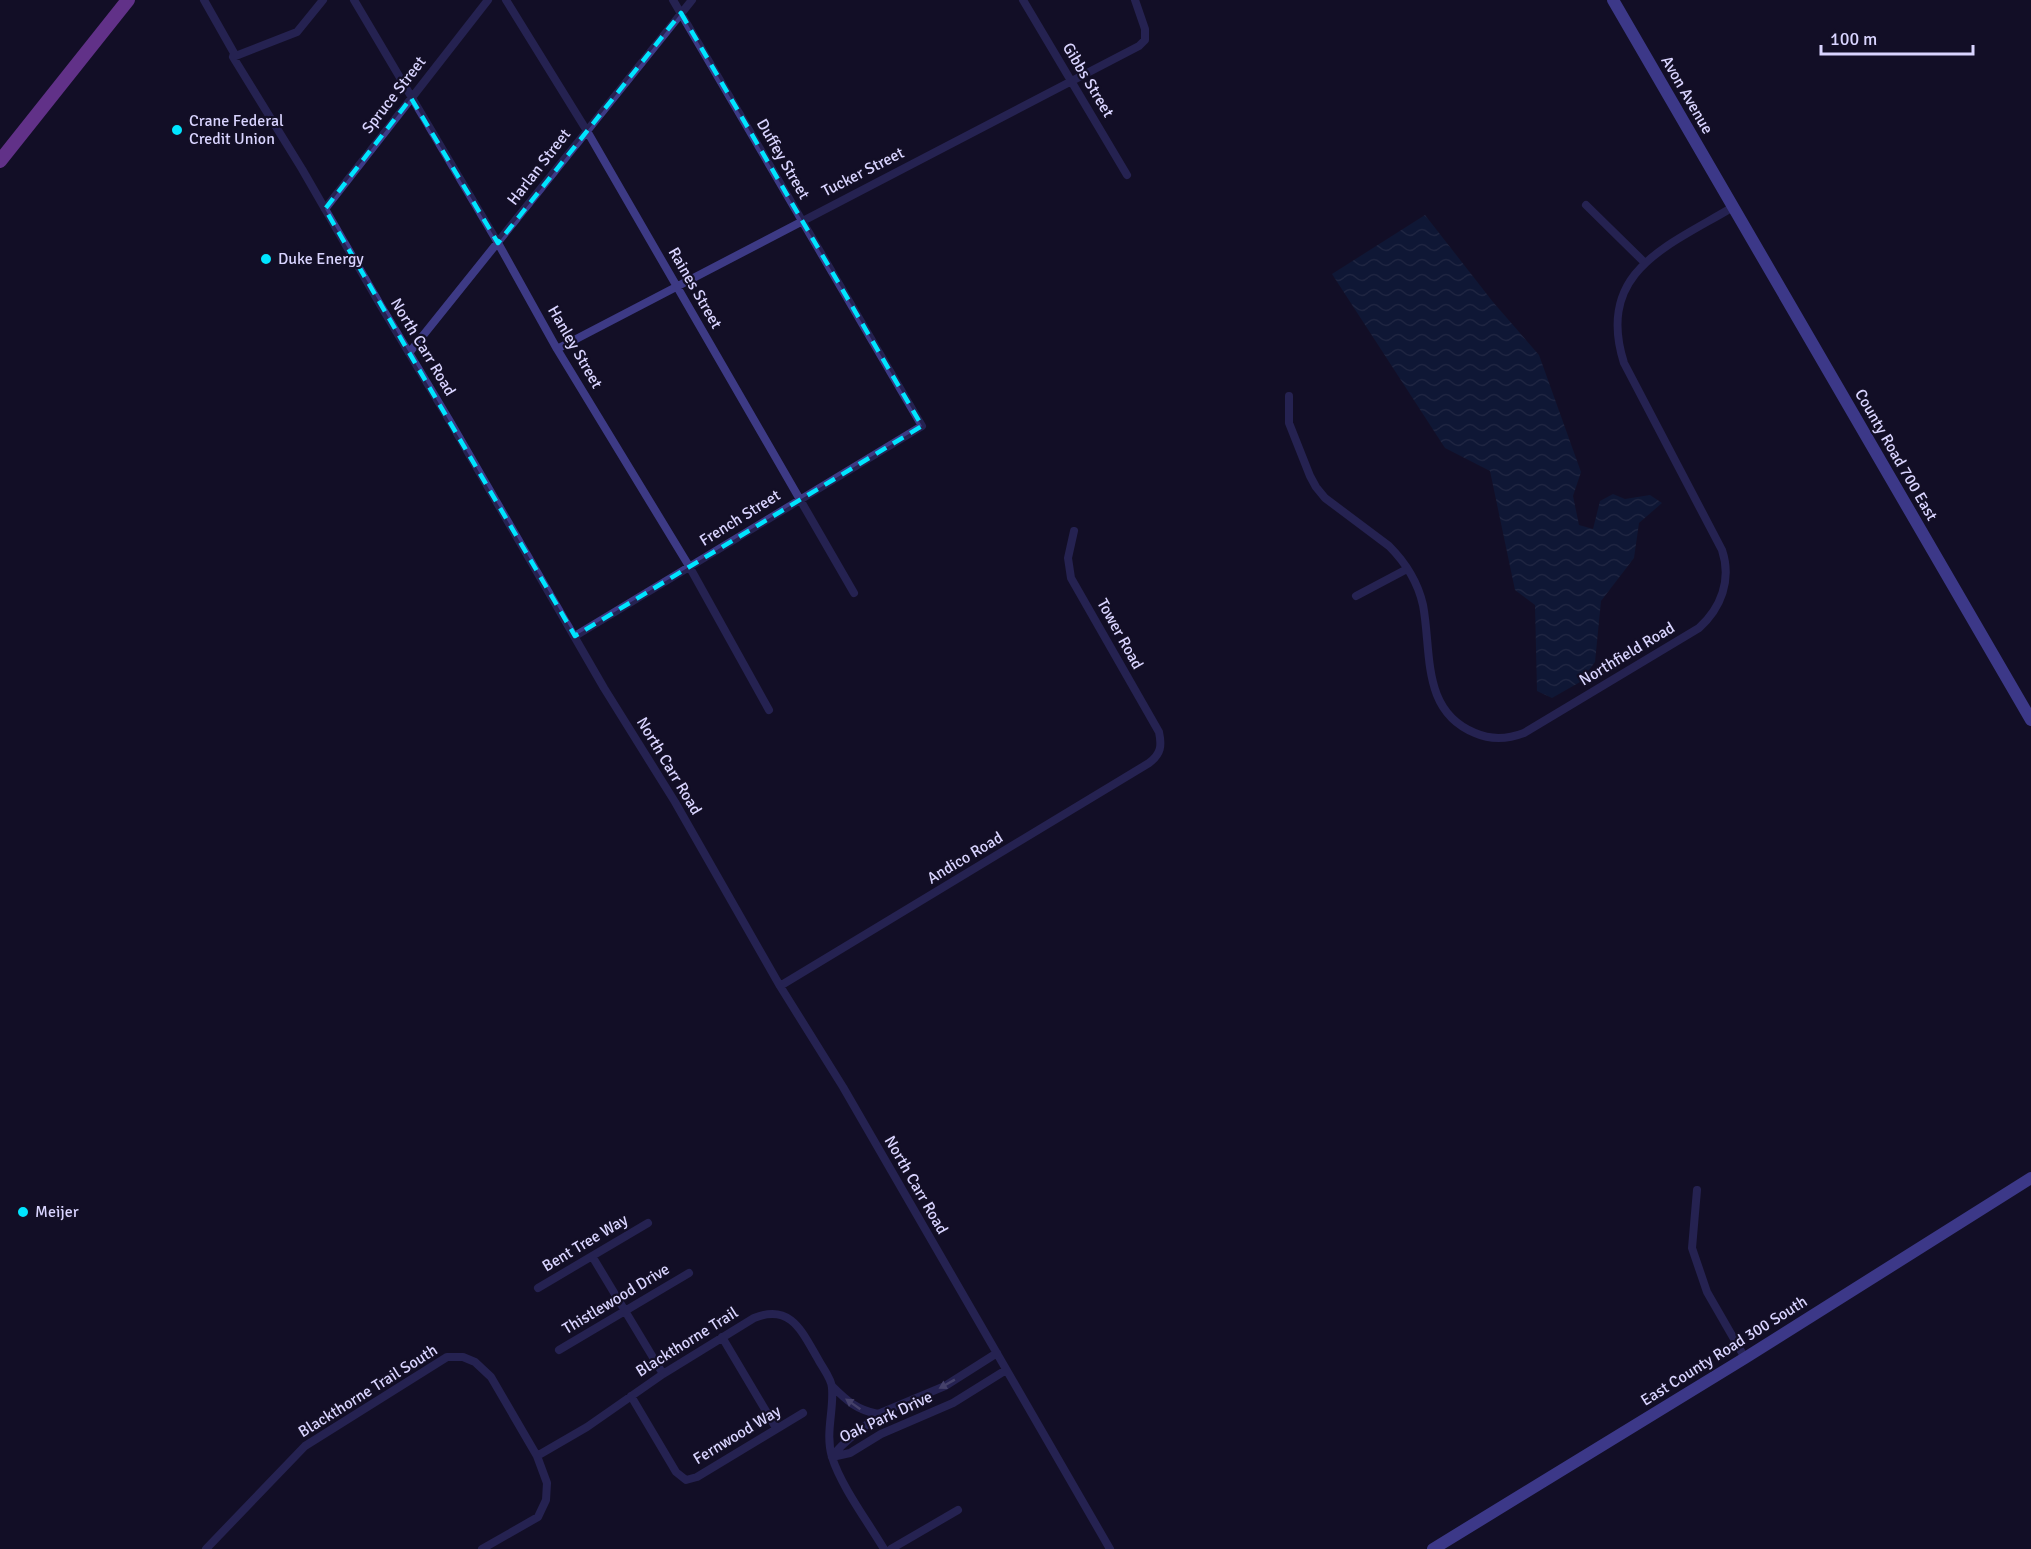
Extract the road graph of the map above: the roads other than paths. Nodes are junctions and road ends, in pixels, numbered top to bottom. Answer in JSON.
{"nodes":[{"id":1,"x":128,"y":0,"type":"edge"},
{"id":2,"x":204,"y":0,"type":"edge"},
{"id":3,"x":322,"y":0,"type":"edge"},
{"id":4,"x":354,"y":0,"type":"edge"},
{"id":5,"x":488,"y":0,"type":"edge"},
{"id":6,"x":507,"y":0,"type":"edge"},
{"id":7,"x":673,"y":0,"type":"edge"},
{"id":8,"x":692,"y":0,"type":"edge"},
{"id":9,"x":1023,"y":0,"type":"edge"},
{"id":10,"x":1135,"y":0,"type":"edge"},
{"id":11,"x":1613,"y":0,"type":"edge"},
{"id":12,"x":681,"y":13,"type":"junction"},
{"id":13,"x":233,"y":57,"type":"junction"},
{"id":14,"x":1071,"y":83,"type":"junction"},
{"id":15,"x":411,"y":98,"type":"junction"},
{"id":16,"x":587,"y":131,"type":"junction"},
{"id":17,"x":0,"y":161,"type":"edge"},
{"id":18,"x":1127,"y":175,"type":"dead end"},
{"id":19,"x":1586,"y":205,"type":"dead end"},
{"id":20,"x":1733,"y":207,"type":"junction"},
{"id":21,"x":325,"y":209,"type":"junction"},
{"id":22,"x":801,"y":221,"type":"junction"},
{"id":23,"x":498,"y":243,"type":"junction"},
{"id":24,"x":1644,"y":262,"type":"junction"},
{"id":25,"x":676,"y":286,"type":"junction"},
{"id":26,"x":557,"y":349,"type":"junction"},
{"id":27,"x":409,"y":353,"type":"junction"},
{"id":28,"x":1288,"y":396,"type":"dead end"},
{"id":29,"x":922,"y":426,"type":"joint"},
{"id":30,"x":801,"y":498,"type":"junction"},
{"id":31,"x":1074,"y":531,"type":"dead end"},
{"id":32,"x":689,"y":566,"type":"junction"},
{"id":33,"x":1407,"y":569,"type":"junction"},
{"id":34,"x":854,"y":593,"type":"dead end"},
{"id":35,"x":1356,"y":596,"type":"dead end"},
{"id":36,"x":575,"y":636,"type":"junction"},
{"id":37,"x":769,"y":710,"type":"dead end"},
{"id":38,"x":2031,"y":720,"type":"edge"},
{"id":39,"x":1161,"y":748,"type":"joint"},
{"id":40,"x":780,"y":986,"type":"junction"},
{"id":41,"x":2031,"y":1178,"type":"edge"},
{"id":42,"x":1697,"y":1190,"type":"dead end"},
{"id":43,"x":648,"y":1223,"type":"dead end"},
{"id":44,"x":592,"y":1256,"type":"junction"},
{"id":45,"x":689,"y":1272,"type":"dead end"},
{"id":46,"x":538,"y":1288,"type":"dead end"},
{"id":47,"x":625,"y":1311,"type":"junction"},
{"id":48,"x":722,"y":1337,"type":"junction"},
{"id":49,"x":559,"y":1350,"type":"dead end"},
{"id":50,"x":997,"y":1353,"type":"junction"},
{"id":51,"x":1745,"y":1358,"type":"junction"},
{"id":52,"x":1006,"y":1370,"type":"junction"},
{"id":53,"x":663,"y":1374,"type":"junction"},
{"id":54,"x":832,"y":1386,"type":"junction"},
{"id":55,"x":631,"y":1396,"type":"junction"},
{"id":56,"x":802,"y":1413,"type":"dead end"},
{"id":57,"x":878,"y":1414,"type":"junction"},
{"id":58,"x":776,"y":1428,"type":"junction"},
{"id":59,"x":537,"y":1456,"type":"junction"},
{"id":60,"x":832,"y":1457,"type":"junction"},
{"id":61,"x":958,"y":1510,"type":"dead end"},
{"id":62,"x":1447,"y":1546,"type":"edge"},
{"id":63,"x":206,"y":1549,"type":"edge"},
{"id":64,"x":482,"y":1549,"type":"edge"},
{"id":65,"x":884,"y":1549,"type":"edge"},
{"id":66,"x":891,"y":1549,"type":"edge"},
{"id":67,"x":1110,"y":1549,"type":"edge"},
{"id":68,"x":1433,"y":1549,"type":"edge"}],
"edges":[{"from":1,"to":17,"type":"main road"},
{"from":2,"to":13,"type":"street","name":"North Carr Road"},
{"from":3,"to":13,"type":"street"},
{"from":4,"to":15,"type":"street","name":"Hanley Street"},
{"from":5,"to":15,"type":"street","name":"Spruce Street"},
{"from":6,"to":16,"type":"street","name":"Raines Street"},
{"from":7,"to":12,"type":"street","name":"Duffey Street"},
{"from":8,"to":12,"type":"street","name":"Harlan Street"},
{"from":9,"to":14,"type":"street","name":"Gibbs Street"},
{"from":10,"to":14,"type":"street","name":"Tucker Street"},
{"from":11,"to":20,"type":"main road","name":"Avon Avenue"},
{"from":12,"to":16,"type":"street","name":"Harlan Street"},
{"from":12,"to":22,"type":"street","name":"Duffey Street"},
{"from":13,"to":21,"type":"street","name":"North Carr Road"},
{"from":14,"to":18,"type":"street","name":"Gibbs Street"},
{"from":14,"to":22,"type":"street","name":"Tucker Street"},
{"from":15,"to":21,"type":"street","name":"Spruce Street"},
{"from":15,"to":23,"type":"street","name":"Hanley Street"},
{"from":16,"to":23,"type":"street","name":"Harlan Street"},
{"from":16,"to":25,"type":"street","name":"Raines Street"},
{"from":19,"to":24,"type":"street"},
{"from":20,"to":24,"type":"street","name":"Northfield Road"},
{"from":20,"to":38,"type":"main road","name":"County Road 700 East"},
{"from":21,"to":27,"type":"street","name":"North Carr Road"},
{"from":22,"to":25,"type":"street","name":"Tucker Street"},
{"from":22,"to":29,"type":"street","name":"Duffey Street"},
{"from":23,"to":26,"type":"street","name":"Hanley Street"},
{"from":23,"to":27,"type":"street","name":"Harlan Street"},
{"from":24,"to":33,"type":"street","name":"Northfield Road"},
{"from":25,"to":26,"type":"street","name":"Tucker Street"},
{"from":25,"to":30,"type":"street","name":"Raines Street"},
{"from":26,"to":32,"type":"street","name":"Hanley Street"},
{"from":27,"to":36,"type":"street","name":"North Carr Road"},
{"from":28,"to":33,"type":"street","name":"Northfield Road"},
{"from":29,"to":30,"type":"street","name":"French Street"},
{"from":30,"to":32,"type":"street","name":"French Street"},
{"from":30,"to":34,"type":"street","name":"Raines Street"},
{"from":31,"to":39,"type":"street","name":"Tower Road"},
{"from":32,"to":36,"type":"street","name":"French Street"},
{"from":32,"to":37,"type":"street","name":"Hanley Street"},
{"from":33,"to":35,"type":"street"},
{"from":36,"to":40,"type":"street","name":"North Carr Road"},
{"from":39,"to":40,"type":"street","name":"Andico Road"},
{"from":40,"to":50,"type":"street","name":"North Carr Road"},
{"from":41,"to":51,"type":"main road","name":"East County Road 300 South"},
{"from":42,"to":51,"type":"street"},
{"from":43,"to":44,"type":"street","name":"Bent Tree Way"},
{"from":44,"to":46,"type":"street","name":"Bent Tree Way"},
{"from":44,"to":47,"type":"street"},
{"from":45,"to":47,"type":"street","name":"Thistlewood Drive"},
{"from":47,"to":49,"type":"street","name":"Thistlewood Drive"},
{"from":47,"to":53,"type":"street"},
{"from":48,"to":53,"type":"street","name":"Blackthorne Trail"},
{"from":48,"to":54,"type":"street","name":"Blackthorne Trail"},
{"from":48,"to":58,"type":"street"},
{"from":50,"to":52,"type":"street","name":"North Carr Road"},
{"from":50,"to":57,"type":"street","name":"Oak Park Drive","one_way":true},
{"from":51,"to":62,"type":"main road","name":"East County Road 300 South"},
{"from":52,"to":60,"type":"street","name":"Oak Park Drive"},
{"from":52,"to":67,"type":"street","name":"North Carr Road"},
{"from":53,"to":55,"type":"street","name":"Blackthorne Trail"},
{"from":57,"to":54,"type":"street","name":"Oak Park Drive","one_way":true},
{"from":54,"to":60,"type":"street"},
{"from":55,"to":58,"type":"street","name":"Fernwood Way"},
{"from":55,"to":59,"type":"street","name":"Blackthorne Trail"},
{"from":56,"to":58,"type":"street","name":"Fernwood Way"},
{"from":57,"to":60,"type":"street","name":"Oak Park Drive"},
{"from":59,"to":63,"type":"street","name":"Blackthorne Trail South"},
{"from":59,"to":64,"type":"street","name":"Blackthorne Trail South"},
{"from":60,"to":65,"type":"street"},
{"from":61,"to":66,"type":"street"},
{"from":62,"to":68,"type":"main road","name":"East County Road 300 South"}]}
